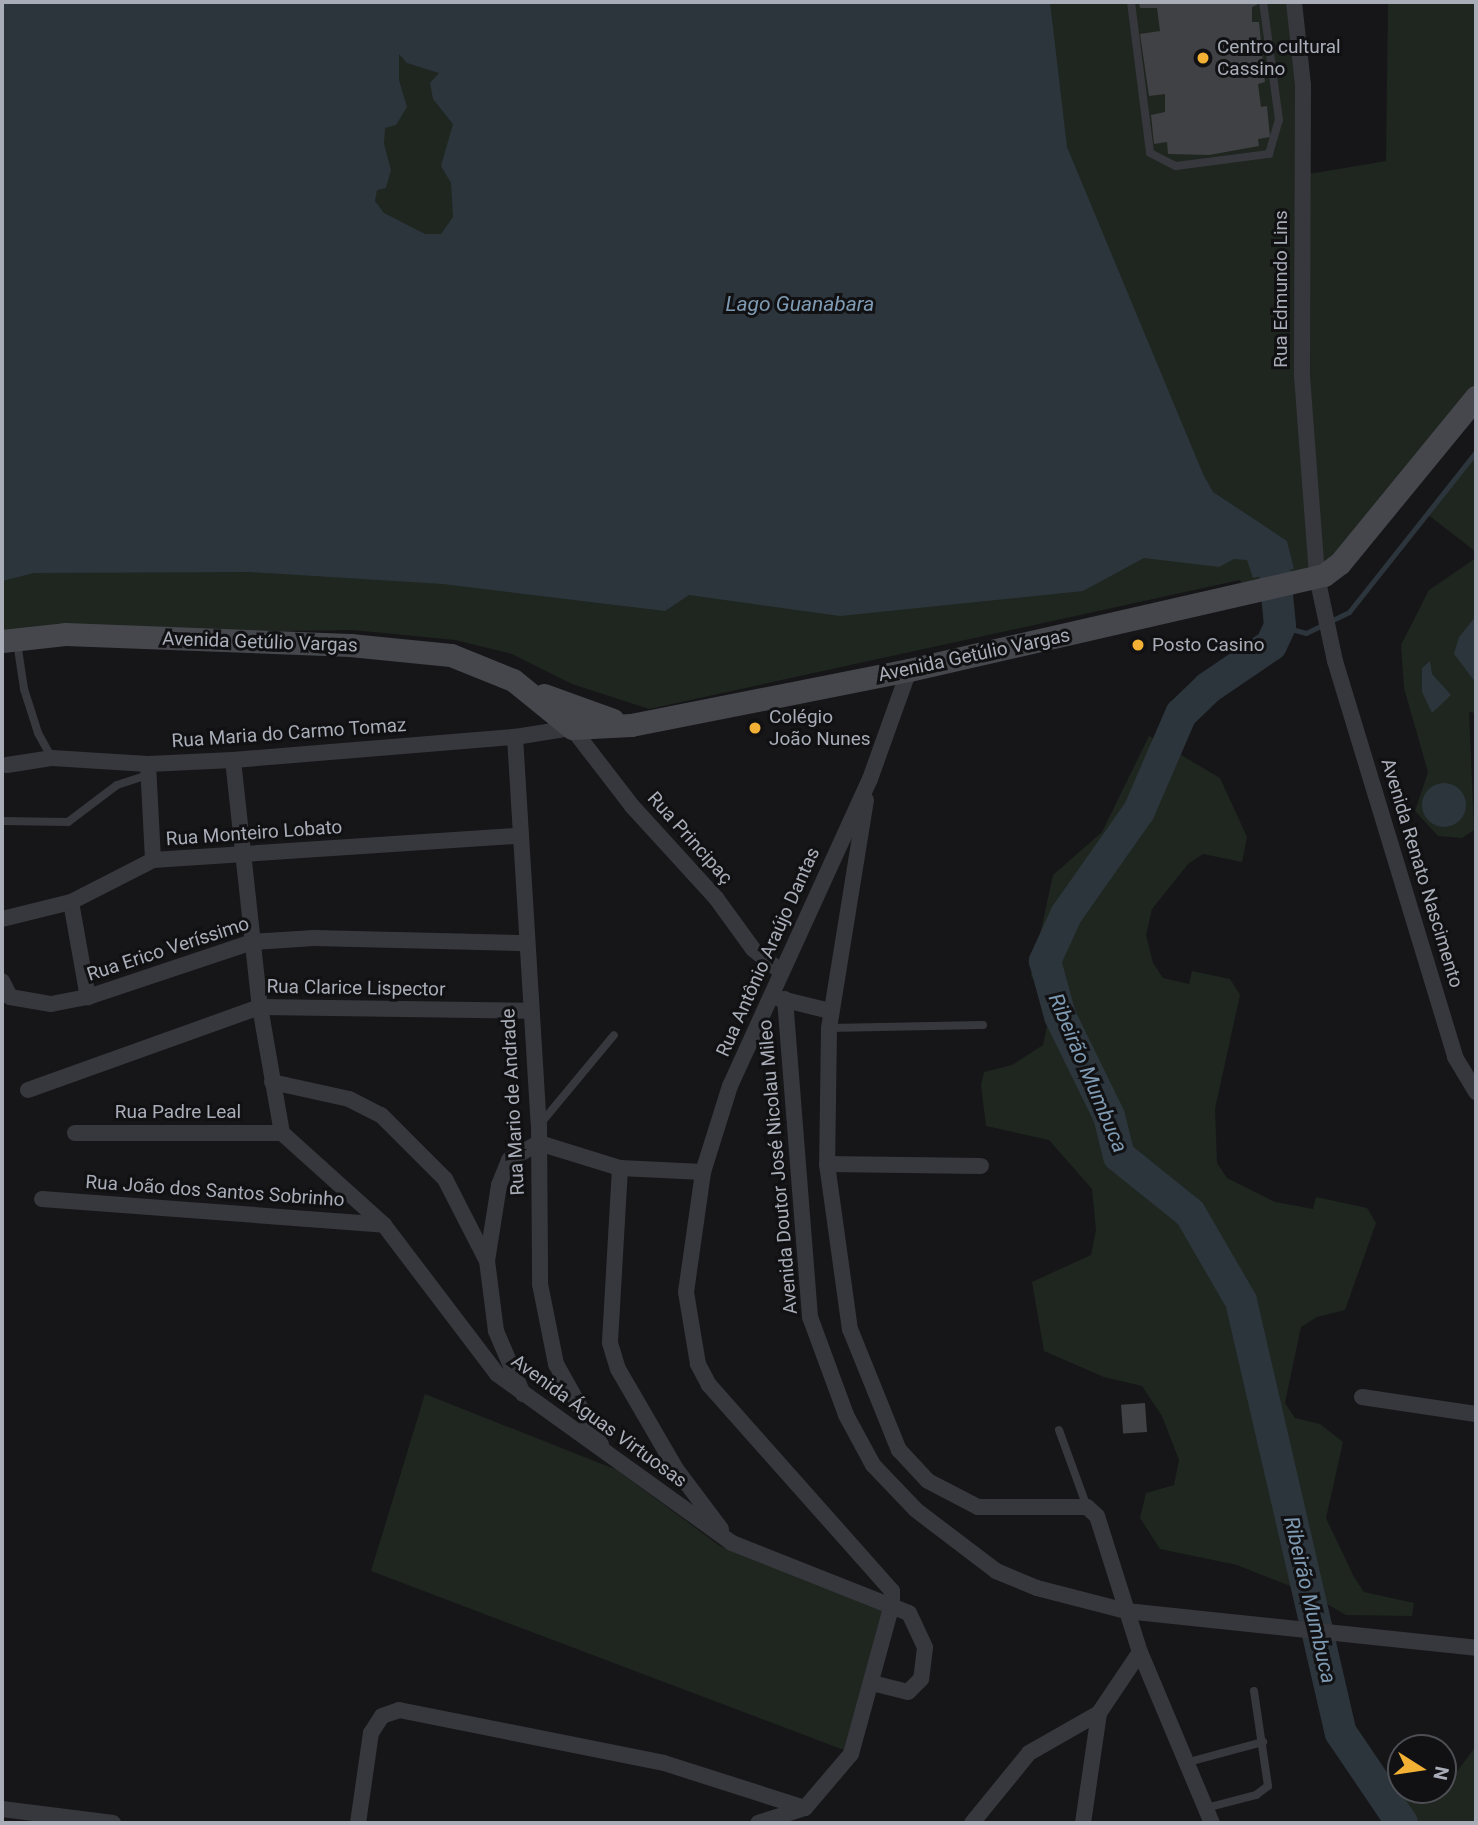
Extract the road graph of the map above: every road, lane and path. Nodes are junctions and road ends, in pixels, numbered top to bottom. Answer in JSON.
{"nodes":[{"id":1,"x":1131,"y":2,"type":"edge"},
{"id":2,"x":1264,"y":2,"type":"edge"},
{"id":3,"x":1294,"y":2,"type":"edge"},
{"id":4,"x":1476,"y":397,"type":"edge"},
{"id":5,"x":1308,"y":579,"type":"junction"},
{"id":6,"x":1322,"y":608,"type":"joint"},
{"id":7,"x":9,"y":640,"type":"edge"},
{"id":8,"x":909,"y":670,"type":"junction"},
{"id":9,"x":513,"y":680,"type":"junction"},
{"id":10,"x":631,"y":725,"type":"junction"},
{"id":11,"x":572,"y":727,"type":"junction"},
{"id":12,"x":515,"y":737,"type":"junction"},
{"id":13,"x":52,"y":758,"type":"junction"},
{"id":14,"x":233,"y":760,"type":"junction"},
{"id":15,"x":7,"y":765,"type":"dead end"},
{"id":16,"x":148,"y":769,"type":"junction"},
{"id":17,"x":870,"y":779,"type":"junction"},
{"id":18,"x":2,"y":821,"type":"edge"},
{"id":19,"x":519,"y":836,"type":"junction"},
{"id":20,"x":243,"y":855,"type":"junction"},
{"id":21,"x":153,"y":860,"type":"junction"},
{"id":22,"x":71,"y":902,"type":"junction"},
{"id":23,"x":2,"y":918,"type":"edge"},
{"id":24,"x":252,"y":942,"type":"junction"},
{"id":25,"x":526,"y":943,"type":"junction"},
{"id":26,"x":780,"y":971,"type":"junction"},
{"id":27,"x":2,"y":981,"type":"edge"},
{"id":28,"x":88,"y":997,"type":"junction"},
{"id":29,"x":778,"y":998,"type":"junction"},
{"id":30,"x":260,"y":1007,"type":"junction"},
{"id":31,"x":530,"y":1011,"type":"junction"},
{"id":32,"x":830,"y":1011,"type":"junction"},
{"id":33,"x":983,"y":1025,"type":"dead end"},
{"id":34,"x":829,"y":1028,"type":"junction"},
{"id":35,"x":614,"y":1035,"type":"dead end"},
{"id":36,"x":272,"y":1082,"type":"junction"},
{"id":37,"x":28,"y":1090,"type":"dead end"},
{"id":38,"x":1476,"y":1092,"type":"edge"},
{"id":39,"x":539,"y":1125,"type":"junction"},
{"id":40,"x":75,"y":1133,"type":"dead end"},
{"id":41,"x":282,"y":1133,"type":"junction"},
{"id":42,"x":539,"y":1143,"type":"junction"},
{"id":43,"x":827,"y":1164,"type":"junction"},
{"id":44,"x":981,"y":1166,"type":"dead end"},
{"id":45,"x":620,"y":1168,"type":"junction"},
{"id":46,"x":703,"y":1172,"type":"junction"},
{"id":47,"x":42,"y":1199,"type":"dead end"},
{"id":48,"x":384,"y":1225,"type":"junction"},
{"id":49,"x":487,"y":1261,"type":"junction"},
{"id":50,"x":523,"y":1394,"type":"junction"},
{"id":51,"x":1362,"y":1397,"type":"dead end"},
{"id":52,"x":1476,"y":1414,"type":"edge"},
{"id":53,"x":1059,"y":1430,"type":"dead end"},
{"id":54,"x":604,"y":1450,"type":"junction"},
{"id":55,"x":1087,"y":1507,"type":"junction"},
{"id":56,"x":732,"y":1544,"type":"junction"},
{"id":57,"x":892,"y":1604,"type":"junction"},
{"id":58,"x":1126,"y":1611,"type":"junction"},
{"id":59,"x":1476,"y":1648,"type":"edge"},
{"id":60,"x":1140,"y":1652,"type":"junction"},
{"id":61,"x":873,"y":1683,"type":"junction"},
{"id":62,"x":1254,"y":1690,"type":"dead end"},
{"id":63,"x":1099,"y":1713,"type":"junction"},
{"id":64,"x":1263,"y":1742,"type":"junction"},
{"id":65,"x":1185,"y":1763,"type":"junction"},
{"id":66,"x":2,"y":1808,"type":"edge"},
{"id":67,"x":805,"y":1808,"type":"junction"},
{"id":68,"x":1206,"y":1808,"type":"junction"},
{"id":69,"x":113,"y":1823,"type":"edge"},
{"id":70,"x":358,"y":1823,"type":"edge"},
{"id":71,"x":758,"y":1823,"type":"edge"},
{"id":72,"x":972,"y":1823,"type":"edge"},
{"id":73,"x":1083,"y":1823,"type":"edge"},
{"id":74,"x":1212,"y":1823,"type":"edge"}],
"edges":[{"from":1,"to":2,"type":"lane"},
{"from":3,"to":5,"type":"street","name":"Rua Edmundo Lins"},
{"from":4,"to":5,"type":"main road"},
{"from":5,"to":6,"type":"street","name":"Rua Edmundo Lins"},
{"from":5,"to":8,"type":"main road","name":"Avenida Getúlio Vargas"},
{"from":6,"to":38,"type":"street","name":"Avenida Renato Nascimento"},
{"from":7,"to":9,"type":"main road","name":"Avenida Getúlio Vargas"},
{"from":7,"to":13,"type":"lane"},
{"from":8,"to":10,"type":"main road","name":"Avenida Getúlio Vargas"},
{"from":8,"to":17,"type":"street","name":"Rua Antônio Araújo Dantas"},
{"from":9,"to":10,"type":"main road","name":"Avenida Getúlio Vargas"},
{"from":9,"to":11,"type":"main road","name":"Avenida Getúlio Vargas"},
{"from":10,"to":11,"type":"main road","name":"Avenida Getúlio Vargas"},
{"from":11,"to":12,"type":"street","name":"Rua Maria do Carmo Tomaz"},
{"from":11,"to":26,"type":"street","name":"Rua Principaç"},
{"from":12,"to":14,"type":"street","name":"Rua Maria do Carmo Tomaz"},
{"from":12,"to":19,"type":"street","name":"Rua Mario de Andrade"},
{"from":13,"to":15,"type":"street","name":"Rua Maria do Carmo Tomaz"},
{"from":13,"to":16,"type":"street","name":"Rua Maria do Carmo Tomaz"},
{"from":14,"to":16,"type":"street","name":"Rua Maria do Carmo Tomaz"},
{"from":14,"to":20,"type":"street"},
{"from":16,"to":18,"type":"lane"},
{"from":16,"to":21,"type":"street"},
{"from":17,"to":26,"type":"street","name":"Rua Antônio Araújo Dantas"},
{"from":17,"to":32,"type":"street"},
{"from":19,"to":20,"type":"street","name":"Rua Monteiro Lobato"},
{"from":19,"to":25,"type":"street","name":"Rua Mario de Andrade"},
{"from":20,"to":21,"type":"street","name":"Rua Monteiro Lobato"},
{"from":20,"to":24,"type":"street"},
{"from":21,"to":22,"type":"street","name":"Rua Monteiro Lobato"},
{"from":22,"to":23,"type":"street","name":"Rua Monteiro Lobato"},
{"from":22,"to":28,"type":"street"},
{"from":24,"to":25,"type":"street","name":"Rua Erico Veríssimo"},
{"from":24,"to":28,"type":"street","name":"Rua Erico Veríssimo"},
{"from":24,"to":30,"type":"street"},
{"from":25,"to":31,"type":"street","name":"Rua Mario de Andrade"},
{"from":26,"to":29,"type":"street","name":"Rua Antônio Araújo Dantas"},
{"from":27,"to":28,"type":"street","name":"Rua Erico Veríssimo"},
{"from":29,"to":32,"type":"street"},
{"from":29,"to":46,"type":"street","name":"Rua Antônio Araújo Dantas"},
{"from":29,"to":58,"type":"street","name":"Avenida Doutor José Nicolau Mileo"},
{"from":30,"to":31,"type":"street","name":"Rua Clarice Lispector"},
{"from":30,"to":36,"type":"street"},
{"from":30,"to":37,"type":"street","name":"Rua Clarice Lispector"},
{"from":31,"to":39,"type":"street","name":"Rua Mario de Andrade"},
{"from":32,"to":34,"type":"street"},
{"from":33,"to":34,"type":"lane"},
{"from":34,"to":43,"type":"street"},
{"from":35,"to":39,"type":"lane"},
{"from":36,"to":41,"type":"street"},
{"from":36,"to":49,"type":"street"},
{"from":39,"to":42,"type":"street","name":"Rua Mario de Andrade"},
{"from":40,"to":41,"type":"street","name":"Rua Padre Leal"},
{"from":41,"to":48,"type":"street","name":"Avenida Águas Virtuosas"},
{"from":42,"to":45,"type":"street"},
{"from":42,"to":49,"type":"street"},
{"from":42,"to":54,"type":"street","name":"Rua Mario de Andrade"},
{"from":43,"to":44,"type":"street"},
{"from":43,"to":55,"type":"street"},
{"from":45,"to":46,"type":"street"},
{"from":45,"to":56,"type":"street"},
{"from":46,"to":57,"type":"street","name":"Rua Antônio Araújo Dantas"},
{"from":47,"to":48,"type":"street","name":"Rua João dos Santos Sobrinho"},
{"from":48,"to":50,"type":"street","name":"Avenida Águas Virtuosas"},
{"from":49,"to":50,"type":"street"},
{"from":50,"to":54,"type":"street","name":"Avenida Águas Virtuosas"},
{"from":51,"to":52,"type":"street"},
{"from":53,"to":55,"type":"lane"},
{"from":54,"to":56,"type":"street","name":"Avenida Águas Virtuosas"},
{"from":55,"to":58,"type":"street"},
{"from":56,"to":57,"type":"street","name":"Avenida Águas Virtuosas"},
{"from":57,"to":61,"type":"street"},
{"from":57,"to":61,"type":"street","name":"Rua Antônio Araújo Dantas"},
{"from":58,"to":59,"type":"street","name":"Avenida Doutor José Nicolau Mileo"},
{"from":58,"to":60,"type":"street"},
{"from":60,"to":63,"type":"street"},
{"from":60,"to":65,"type":"street"},
{"from":61,"to":67,"type":"street"},
{"from":62,"to":64,"type":"lane"},
{"from":63,"to":72,"type":"street"},
{"from":63,"to":73,"type":"street"},
{"from":64,"to":65,"type":"lane"},
{"from":64,"to":68,"type":"lane"},
{"from":65,"to":68,"type":"street"},
{"from":66,"to":69,"type":"street"},
{"from":67,"to":70,"type":"street"},
{"from":67,"to":71,"type":"street"},
{"from":68,"to":74,"type":"street"}]}
